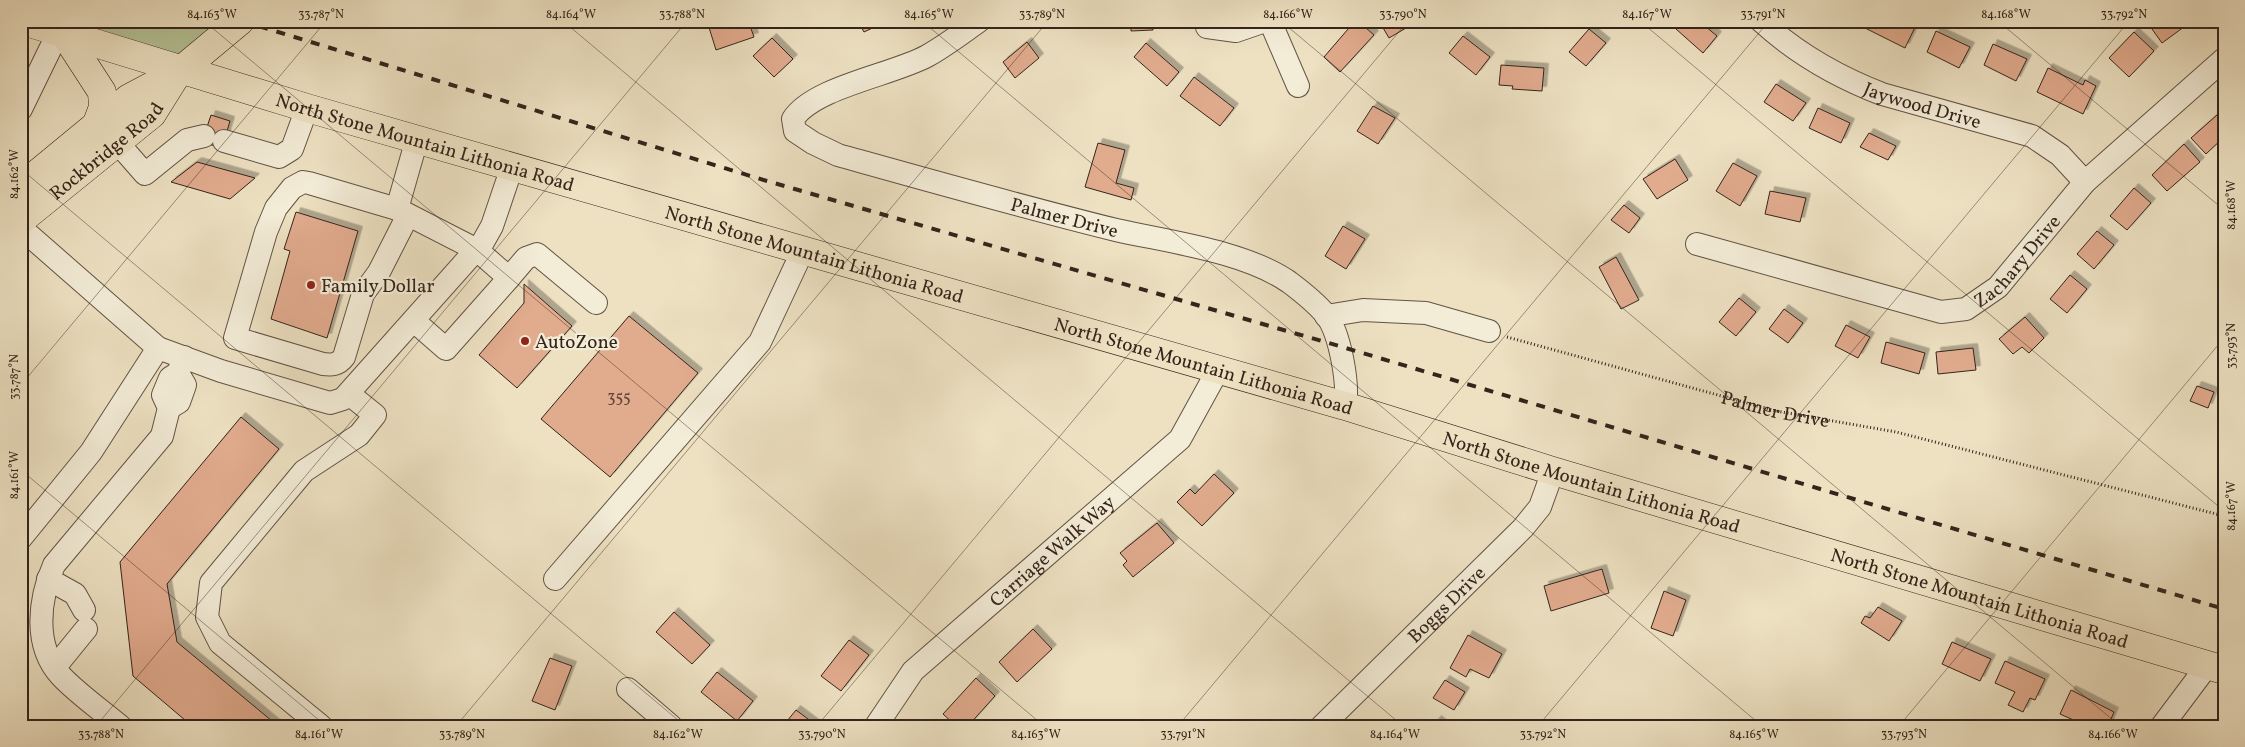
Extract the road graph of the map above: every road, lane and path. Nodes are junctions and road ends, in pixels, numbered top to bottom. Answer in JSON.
{"nodes":[{"id":1,"x":23,"y":21,"type":"edge"},
{"id":2,"x":240,"y":21,"type":"edge"},
{"id":3,"x":979,"y":21,"type":"edge"},
{"id":4,"x":1265,"y":21,"type":"edge"},
{"id":5,"x":1270,"y":21,"type":"edge"},
{"id":6,"x":1760,"y":21,"type":"edge"},
{"id":7,"x":1207,"y":27,"type":"dead end"},
{"id":8,"x":61,"y":34,"type":"junction"},
{"id":9,"x":2224,"y":59,"type":"edge"},
{"id":10,"x":180,"y":71,"type":"junction"},
{"id":11,"x":1298,"y":86,"type":"dead end"},
{"id":12,"x":24,"y":95,"type":"edge"},
{"id":13,"x":307,"y":108,"type":"junction"},
{"id":14,"x":107,"y":134,"type":"junction"},
{"id":15,"x":417,"y":139,"type":"junction"},
{"id":16,"x":512,"y":166,"type":"junction"},
{"id":17,"x":23,"y":182,"type":"edge"},
{"id":18,"x":2085,"y":182,"type":"junction"},
{"id":19,"x":402,"y":212,"type":"junction"},
{"id":20,"x":21,"y":220,"type":"edge"},
{"id":21,"x":21,"y":228,"type":"edge"},
{"id":22,"x":1696,"y":244,"type":"dead end"},
{"id":23,"x":476,"y":250,"type":"junction"},
{"id":24,"x":803,"y":250,"type":"junction"},
{"id":25,"x":508,"y":278,"type":"junction"},
{"id":26,"x":596,"y":303,"type":"dead end"},
{"id":27,"x":1326,"y":316,"type":"junction"},
{"id":28,"x":414,"y":321,"type":"junction"},
{"id":29,"x":1489,"y":332,"type":"joint"},
{"id":30,"x":158,"y":348,"type":"junction"},
{"id":31,"x":181,"y":365,"type":"junction"},
{"id":32,"x":1218,"y":370,"type":"junction"},
{"id":33,"x":349,"y":394,"type":"junction"},
{"id":34,"x":1345,"y":406,"type":"junction"},
{"id":35,"x":1553,"y":471,"type":"junction"},
{"id":36,"x":2224,"y":516,"type":"edge"},
{"id":37,"x":21,"y":538,"type":"edge"},
{"id":38,"x":48,"y":579,"type":"junction"},
{"id":39,"x":555,"y":579,"type":"dead end"},
{"id":40,"x":55,"y":667,"type":"junction"},
{"id":41,"x":2216,"y":668,"type":"edge"},
{"id":42,"x":628,"y":689,"type":"dead end"},
{"id":43,"x":120,"y":726,"type":"edge"},
{"id":44,"x":321,"y":726,"type":"edge"},
{"id":45,"x":671,"y":726,"type":"edge"},
{"id":46,"x":876,"y":726,"type":"edge"},
{"id":47,"x":1322,"y":726,"type":"edge"},
{"id":48,"x":2162,"y":726,"type":"edge"}],
"edges":[{"from":1,"to":8,"type":"main road","name":"North Stone Mountain Lithonia Road"},
{"from":2,"to":10,"type":"main road","name":"Rockbridge Road"},
{"from":3,"to":27,"type":"street","name":"Palmer Drive"},
{"from":4,"to":7,"type":"street"},
{"from":5,"to":11,"type":"street"},
{"from":6,"to":18,"type":"street","name":"Jaywood Drive"},
{"from":8,"to":10,"type":"main road","name":"North Stone Mountain Lithonia Road"},
{"from":8,"to":12,"type":"street"},
{"from":8,"to":14,"type":"main road"},
{"from":9,"to":18,"type":"street","name":"Zachary Drive"},
{"from":10,"to":13,"type":"main road","name":"North Stone Mountain Lithonia Road"},
{"from":10,"to":14,"type":"main road","name":"Rockbridge Road"},
{"from":13,"to":14,"type":"street"},
{"from":13,"to":15,"type":"main road","name":"North Stone Mountain Lithonia Road"},
{"from":14,"to":17,"type":"main road","name":"Rockbridge Road"},
{"from":14,"to":20,"type":"main road","name":"Rockbridge Road"},
{"from":15,"to":16,"type":"main road","name":"North Stone Mountain Lithonia Road"},
{"from":15,"to":19,"type":"street"},
{"from":16,"to":23,"type":"street"},
{"from":16,"to":24,"type":"main road","name":"North Stone Mountain Lithonia Road"},
{"from":18,"to":22,"type":"street","name":"Zachary Drive"},
{"from":19,"to":19,"type":"street"},
{"from":19,"to":23,"type":"street"},
{"from":21,"to":30,"type":"street"},
{"from":23,"to":25,"type":"street"},
{"from":23,"to":28,"type":"street"},
{"from":24,"to":32,"type":"main road","name":"North Stone Mountain Lithonia Road"},
{"from":24,"to":39,"type":"street"},
{"from":25,"to":26,"type":"street"},
{"from":25,"to":28,"type":"street"},
{"from":27,"to":29,"type":"street"},
{"from":27,"to":34,"type":"street","name":"Palmer Drive"},
{"from":28,"to":33,"type":"street"},
{"from":29,"to":36,"type":"path","name":"Palmer Drive"},
{"from":30,"to":31,"type":"street"},
{"from":30,"to":37,"type":"street"},
{"from":31,"to":33,"type":"street"},
{"from":31,"to":38,"type":"street"},
{"from":32,"to":34,"type":"main road","name":"North Stone Mountain Lithonia Road"},
{"from":32,"to":46,"type":"street","name":"Carriage Walk Way"},
{"from":33,"to":44,"type":"street"},
{"from":34,"to":35,"type":"main road","name":"North Stone Mountain Lithonia Road"},
{"from":35,"to":41,"type":"main road","name":"North Stone Mountain Lithonia Road"},
{"from":35,"to":47,"type":"street","name":"Boggs Drive"},
{"from":38,"to":40,"type":"street"},
{"from":38,"to":40,"type":"street"},
{"from":40,"to":43,"type":"street"},
{"from":41,"to":48,"type":"street"},
{"from":42,"to":45,"type":"street"}]}
